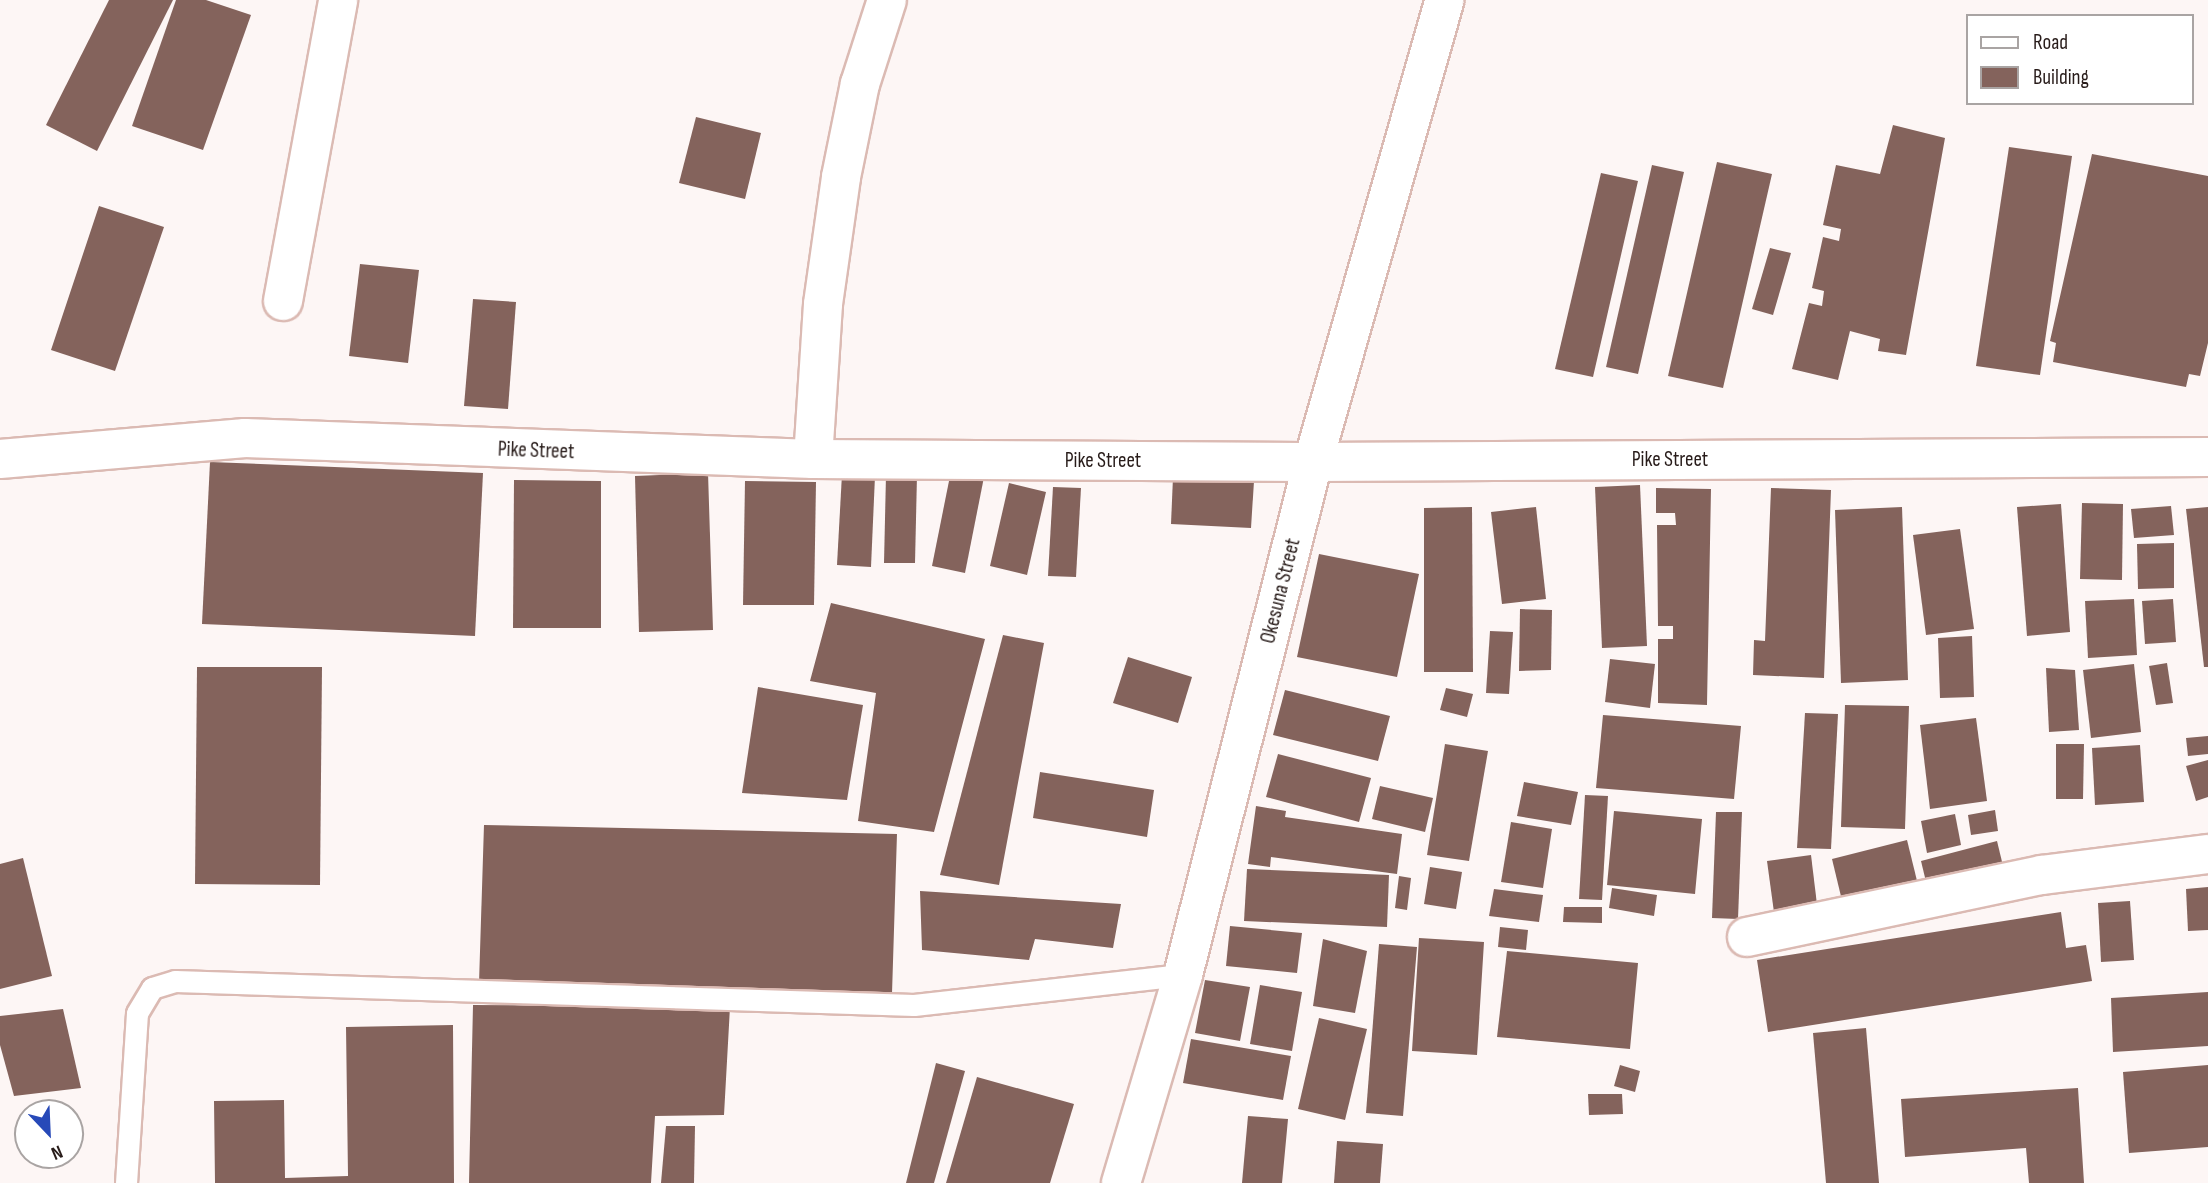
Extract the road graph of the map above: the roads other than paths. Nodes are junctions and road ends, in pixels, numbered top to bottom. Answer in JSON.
{"nodes":[{"id":1,"x":338,"y":0,"type":"edge"},
{"id":2,"x":887,"y":0,"type":"edge"},
{"id":3,"x":1445,"y":0,"type":"edge"},
{"id":4,"x":283,"y":301,"type":"dead end"},
{"id":5,"x":2208,"y":457,"type":"edge"},
{"id":6,"x":0,"y":459,"type":"edge"},
{"id":7,"x":813,"y":460,"type":"junction"},
{"id":8,"x":1313,"y":463,"type":"junction"},
{"id":9,"x":2208,"y":854,"type":"edge"},
{"id":10,"x":1747,"y":937,"type":"dead end"},
{"id":11,"x":1183,"y":975,"type":"junction"},
{"id":12,"x":126,"y":1183,"type":"edge"},
{"id":13,"x":1121,"y":1183,"type":"edge"}],
"edges":[{"from":1,"to":4,"type":"street"},
{"from":2,"to":7,"type":"street"},
{"from":3,"to":8,"type":"street","name":"Okesuna Street"},
{"from":5,"to":8,"type":"street","name":"Pike Street"},
{"from":6,"to":7,"type":"street","name":"Pike Street"},
{"from":7,"to":8,"type":"street","name":"Pike Street"},
{"from":8,"to":11,"type":"street","name":"Okesuna Street"},
{"from":9,"to":10,"type":"street"},
{"from":11,"to":12,"type":"lane"},
{"from":11,"to":13,"type":"street","name":"Okesuna Street"}]}
